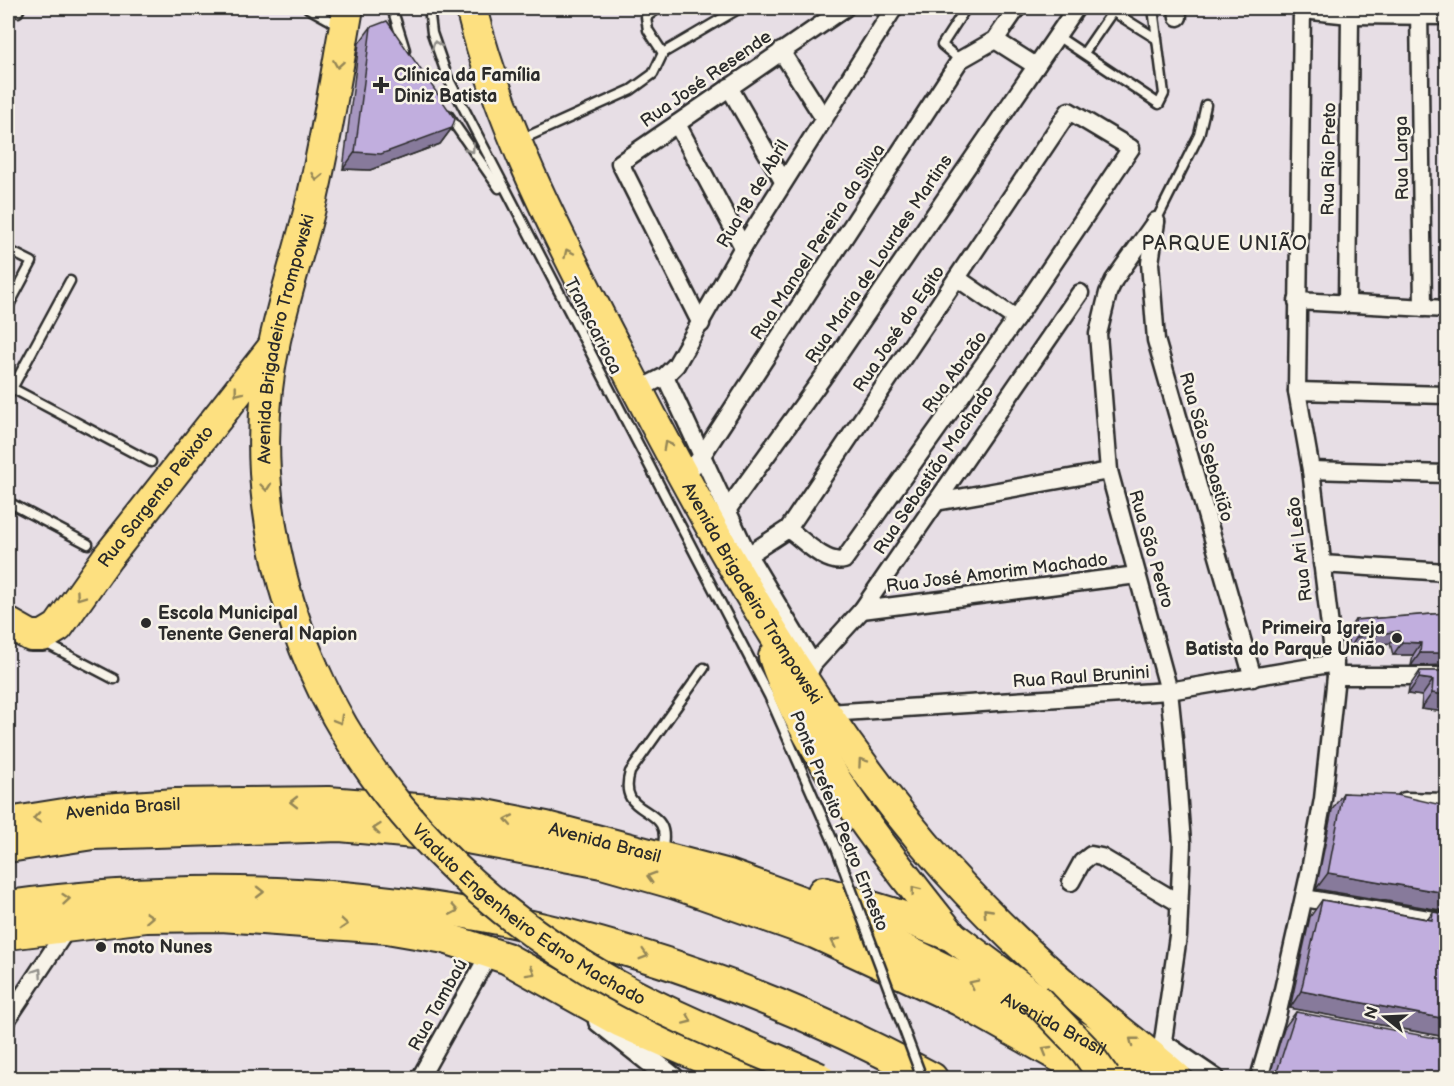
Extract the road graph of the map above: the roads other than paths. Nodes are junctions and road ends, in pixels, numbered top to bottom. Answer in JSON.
{"nodes":[{"id":1,"x":308,"y":8,"type":"edge"},
{"id":2,"x":392,"y":8,"type":"edge"},
{"id":3,"x":429,"y":8,"type":"edge"},
{"id":4,"x":471,"y":8,"type":"edge"},
{"id":5,"x":659,"y":8,"type":"edge"},
{"id":6,"x":740,"y":8,"type":"edge"},
{"id":7,"x":845,"y":8,"type":"edge"},
{"id":8,"x":894,"y":8,"type":"edge"},
{"id":9,"x":966,"y":8,"type":"edge"},
{"id":10,"x":1017,"y":8,"type":"edge"},
{"id":11,"x":1076,"y":8,"type":"edge"},
{"id":12,"x":1154,"y":8,"type":"edge"},
{"id":13,"x":1114,"y":9,"type":"edge"},
{"id":14,"x":1303,"y":9,"type":"edge"},
{"id":15,"x":1420,"y":12,"type":"edge"},
{"id":16,"x":1350,"y":15,"type":"junction"},
{"id":17,"x":1446,"y":15,"type":"edge"},
{"id":18,"x":346,"y":18,"type":"edge"},
{"id":19,"x":1057,"y":36,"type":"junction"},
{"id":20,"x":1157,"y":39,"type":"junction"},
{"id":21,"x":995,"y":40,"type":"junction"},
{"id":22,"x":781,"y":51,"type":"junction"},
{"id":23,"x":663,"y":53,"type":"junction"},
{"id":24,"x":1084,"y":53,"type":"junction"},
{"id":25,"x":960,"y":60,"type":"junction"},
{"id":26,"x":411,"y":63,"type":"edge"},
{"id":27,"x":1036,"y":66,"type":"junction"},
{"id":28,"x":729,"y":87,"type":"junction"},
{"id":29,"x":1206,"y":105,"type":"dead end"},
{"id":30,"x":444,"y":109,"type":"edge"},
{"id":31,"x":1069,"y":111,"type":"joint"},
{"id":32,"x":823,"y":117,"type":"junction"},
{"id":33,"x":677,"y":124,"type":"junction"},
{"id":34,"x":516,"y":141,"type":"junction"},
{"id":35,"x":783,"y":181,"type":"junction"},
{"id":36,"x":515,"y":211,"type":"junction"},
{"id":37,"x":1156,"y":221,"type":"junction"},
{"id":38,"x":743,"y":247,"type":"junction"},
{"id":39,"x":8,"y":250,"type":"edge"},
{"id":40,"x":957,"y":278,"type":"junction"},
{"id":41,"x":70,"y":281,"type":"dead end"},
{"id":42,"x":1080,"y":293,"type":"dead end"},
{"id":43,"x":1297,"y":301,"type":"junction"},
{"id":44,"x":1347,"y":304,"type":"junction"},
{"id":45,"x":8,"y":307,"type":"edge"},
{"id":46,"x":1423,"y":309,"type":"junction"},
{"id":47,"x":1446,"y":309,"type":"edge"},
{"id":48,"x":1016,"y":319,"type":"junction"},
{"id":49,"x":701,"y":324,"type":"junction"},
{"id":50,"x":274,"y":346,"type":"junction"},
{"id":51,"x":665,"y":376,"type":"junction"},
{"id":52,"x":9,"y":390,"type":"edge"},
{"id":53,"x":638,"y":390,"type":"junction"},
{"id":54,"x":1297,"y":391,"type":"junction"},
{"id":55,"x":1446,"y":395,"type":"edge"},
{"id":56,"x":642,"y":456,"type":"joint"},
{"id":57,"x":151,"y":462,"type":"dead end"},
{"id":58,"x":692,"y":467,"type":"junction"},
{"id":59,"x":1311,"y":470,"type":"junction"},
{"id":60,"x":1109,"y":471,"type":"junction"},
{"id":61,"x":1446,"y":474,"type":"edge"},
{"id":62,"x":8,"y":502,"type":"edge"},
{"id":63,"x":936,"y":502,"type":"junction"},
{"id":64,"x":719,"y":521,"type":"junction"},
{"id":65,"x":788,"y":529,"type":"junction"},
{"id":66,"x":88,"y":544,"type":"dead end"},
{"id":67,"x":748,"y":555,"type":"junction"},
{"id":68,"x":1322,"y":564,"type":"junction"},
{"id":69,"x":1446,"y":572,"type":"edge"},
{"id":70,"x":1137,"y":575,"type":"junction"},
{"id":71,"x":862,"y":610,"type":"junction"},
{"id":72,"x":766,"y":625,"type":"junction"},
{"id":73,"x":19,"y":630,"type":"edge"},
{"id":74,"x":313,"y":668,"type":"joint"},
{"id":75,"x":704,"y":668,"type":"dead end"},
{"id":76,"x":1336,"y":669,"type":"junction"},
{"id":77,"x":809,"y":673,"type":"junction"},
{"id":78,"x":1446,"y":676,"type":"edge"},
{"id":79,"x":1253,"y":678,"type":"junction"},
{"id":80,"x":114,"y":679,"type":"dead end"},
{"id":81,"x":1169,"y":691,"type":"junction"},
{"id":82,"x":828,"y":713,"type":"junction"},
{"id":83,"x":1390,"y":800,"type":"edge"},
{"id":84,"x":1446,"y":802,"type":"edge"},
{"id":85,"x":8,"y":823,"type":"edge"},
{"id":86,"x":8,"y":847,"type":"edge"},
{"id":87,"x":660,"y":856,"type":"junction"},
{"id":88,"x":729,"y":875,"type":"junction"},
{"id":89,"x":1071,"y":882,"type":"dead end"},
{"id":90,"x":1304,"y":898,"type":"junction"},
{"id":91,"x":1179,"y":903,"type":"junction"},
{"id":92,"x":8,"y":906,"type":"edge"},
{"id":93,"x":1446,"y":922,"type":"edge"},
{"id":94,"x":69,"y":926,"type":"junction"},
{"id":95,"x":8,"y":934,"type":"edge"},
{"id":96,"x":951,"y":936,"type":"junction"},
{"id":97,"x":491,"y":951,"type":"junction"},
{"id":98,"x":559,"y":988,"type":"junction"},
{"id":99,"x":8,"y":1018,"type":"edge"},
{"id":100,"x":1164,"y":1065,"type":"edge"},
{"id":101,"x":420,"y":1078,"type":"edge"},
{"id":102,"x":672,"y":1078,"type":"edge"},
{"id":103,"x":748,"y":1078,"type":"edge"},
{"id":104,"x":819,"y":1078,"type":"edge"},
{"id":105,"x":922,"y":1078,"type":"edge"},
{"id":106,"x":932,"y":1078,"type":"edge"},
{"id":107,"x":1096,"y":1078,"type":"edge"},
{"id":108,"x":1105,"y":1078,"type":"edge"},
{"id":109,"x":1216,"y":1078,"type":"edge"},
{"id":110,"x":1258,"y":1078,"type":"edge"}],
"edges":[{"from":1,"to":18,"type":"lane"},
{"from":2,"to":26,"type":"lane"},
{"from":36,"to":3,"type":"lane","name":"Transcarioca","one_way":true},
{"from":4,"to":34,"type":"highway","name":"Avenida Brigadeiro Trompowski"},
{"from":5,"to":23,"type":"lane"},
{"from":6,"to":23,"type":"lane"},
{"from":7,"to":22,"type":"street","name":"Rua José Resende"},
{"from":8,"to":32,"type":"street","name":"Rua 18 de Abril"},
{"from":9,"to":25,"type":"lane"},
{"from":10,"to":21,"type":"street"},
{"from":11,"to":19,"type":"street","name":"Rua Maria de Lourdes Martins"},
{"from":12,"to":20,"type":"lane"},
{"from":13,"to":20,"type":"lane"},
{"from":13,"to":24,"type":"lane"},
{"from":14,"to":16,"type":"street"},
{"from":14,"to":43,"type":"street","name":"Rua Ari Leão"},
{"from":15,"to":16,"type":"street"},
{"from":15,"to":17,"type":"street"},
{"from":15,"to":46,"type":"street","name":"Rua Larga"},
{"from":16,"to":44,"type":"street","name":"Rua Rio Preto"},
{"from":18,"to":50,"type":"highway","name":"Avenida Brigadeiro Trompowski","one_way":true},
{"from":19,"to":24,"type":"lane"},
{"from":19,"to":27,"type":"street","name":"Rua Maria de Lourdes Martins"},
{"from":20,"to":24,"type":"lane"},
{"from":21,"to":25,"type":"street","name":"Rua Manoel Pereira da Silva"},
{"from":21,"to":27,"type":"street"},
{"from":22,"to":28,"type":"street","name":"Rua José Resende"},
{"from":22,"to":32,"type":"street"},
{"from":23,"to":34,"type":"lane"},
{"from":25,"to":58,"type":"street","name":"Rua Manoel Pereira da Silva"},
{"from":27,"to":64,"type":"street","name":"Rua Maria de Lourdes Martins"},
{"from":28,"to":33,"type":"street","name":"Rua José Resende"},
{"from":28,"to":35,"type":"street"},
{"from":29,"to":37,"type":"lane","name":"Rua São Pedro"},
{"from":30,"to":36,"type":"lane","name":"Transcarioca","one_way":true},
{"from":31,"to":40,"type":"street","name":"Rua José do Egito"},
{"from":31,"to":48,"type":"street","name":"Rua Abraão"},
{"from":32,"to":35,"type":"street","name":"Rua 18 de Abril"},
{"from":33,"to":38,"type":"street"},
{"from":33,"to":49,"type":"street","name":"Rua José Resende"},
{"from":53,"to":34,"type":"highway","name":"Avenida Brigadeiro Trompowski","one_way":true},
{"from":35,"to":38,"type":"street","name":"Rua 18 de Abril"},
{"from":36,"to":56,"type":"lane","name":"Transcarioca"},
{"from":37,"to":60,"type":"street","name":"Rua São Pedro"},
{"from":37,"to":79,"type":"street","name":"Rua São Sebastião"},
{"from":38,"to":49,"type":"street","name":"Rua 18 de Abril"},
{"from":39,"to":45,"type":"lane"},
{"from":40,"to":48,"type":"street"},
{"from":40,"to":65,"type":"street","name":"Rua José do Egito"},
{"from":41,"to":52,"type":"lane"},
{"from":42,"to":63,"type":"street","name":"Rua Sebastião Machado"},
{"from":43,"to":44,"type":"street"},
{"from":43,"to":54,"type":"street","name":"Rua Ari Leão"},
{"from":44,"to":46,"type":"street"},
{"from":46,"to":47,"type":"street"},
{"from":48,"to":65,"type":"street","name":"Rua Abraão"},
{"from":49,"to":51,"type":"street","name":"Rua 18 de Abril"},
{"from":50,"to":73,"type":"highway","name":"Rua Sargento Peixoto","one_way":true},
{"from":50,"to":74,"type":"highway","name":"Avenida Brigadeiro Trompowski","one_way":true},
{"from":51,"to":53,"type":"street","name":"Rua 18 de Abril"},
{"from":51,"to":58,"type":"street"},
{"from":52,"to":57,"type":"lane"},
{"from":58,"to":53,"type":"highway","name":"Avenida Brigadeiro Trompowski","one_way":true},
{"from":54,"to":55,"type":"street"},
{"from":54,"to":59,"type":"street","name":"Rua Ari Leão"},
{"from":56,"to":105,"type":"lane","name":"Ponte Prefeito Pedro Ernesto","bridge":true},
{"from":58,"to":64,"type":"highway","name":"Avenida Brigadeiro Trompowski"},
{"from":59,"to":61,"type":"street"},
{"from":59,"to":68,"type":"street","name":"Rua Ari Leão"},
{"from":60,"to":63,"type":"street"},
{"from":60,"to":70,"type":"street","name":"Rua São Pedro"},
{"from":62,"to":66,"type":"lane"},
{"from":63,"to":71,"type":"street","name":"Rua Sebastião Machado"},
{"from":64,"to":67,"type":"street"},
{"from":64,"to":72,"type":"highway","name":"Avenida Brigadeiro Trompowski"},
{"from":65,"to":67,"type":"street","name":"Rua José do Egito"},
{"from":67,"to":77,"type":"street"},
{"from":68,"to":69,"type":"street"},
{"from":68,"to":76,"type":"street","name":"Rua Ari Leão"},
{"from":70,"to":71,"type":"street","name":"Rua José Amorim Machado"},
{"from":70,"to":81,"type":"street","name":"Rua São Pedro"},
{"from":71,"to":77,"type":"street","name":"Rua Sebastião Machado"},
{"from":72,"to":77,"type":"highway","name":"Avenida Brigadeiro Trompowski"},
{"from":96,"to":72,"type":"highway","one_way":true},
{"from":73,"to":80,"type":"lane"},
{"from":74,"to":104,"type":"highway","name":"Viaduto Engenheiro Edno Machado","one_way":true,"bridge":true},
{"from":75,"to":87,"type":"lane"},
{"from":76,"to":78,"type":"street","name":"Rua Raul Brunini"},
{"from":76,"to":79,"type":"street","name":"Rua Raul Brunini"},
{"from":76,"to":90,"type":"street","name":"Rua Ari Leão"},
{"from":77,"to":82,"type":"highway","name":"Avenida Brigadeiro Trompowski"},
{"from":79,"to":81,"type":"street","name":"Rua Raul Brunini"},
{"from":81,"to":82,"type":"street","name":"Rua Raul Brunini"},
{"from":81,"to":91,"type":"street","name":"Rua São Pedro"},
{"from":100,"to":82,"type":"highway","name":"Avenida Brigadeiro Trompowski","one_way":true},
{"from":83,"to":84,"type":"street"},
{"from":87,"to":85,"type":"highway","name":"Avenida Brasil","one_way":true},
{"from":107,"to":86,"type":"highway","name":"Avenida Brasil","one_way":true},
{"from":87,"to":88,"type":"highway","name":"Avenida Brasil"},
{"from":88,"to":96,"type":"highway"},
{"from":100,"to":88,"type":"highway","name":"Avenida Brasil","one_way":true},
{"from":89,"to":91,"type":"street"},
{"from":90,"to":93,"type":"street"},
{"from":90,"to":110,"type":"street","name":"Rua Ari Leão"},
{"from":91,"to":100,"type":"street","name":"Rua São Pedro"},
{"from":92,"to":106,"type":"highway","one_way":true},
{"from":94,"to":95,"type":"highway"},
{"from":94,"to":97,"type":"highway","one_way":true},
{"from":99,"to":94,"type":"street","one_way":true},
{"from":96,"to":108,"type":"highway","bridge":true},
{"from":97,"to":98,"type":"highway","one_way":true},
{"from":97,"to":101,"type":"street","name":"Rua Tambaú"},
{"from":98,"to":102,"type":"street"},
{"from":98,"to":103,"type":"highway"},
{"from":100,"to":109,"type":"street","name":"Avenida Brasil"}]}
